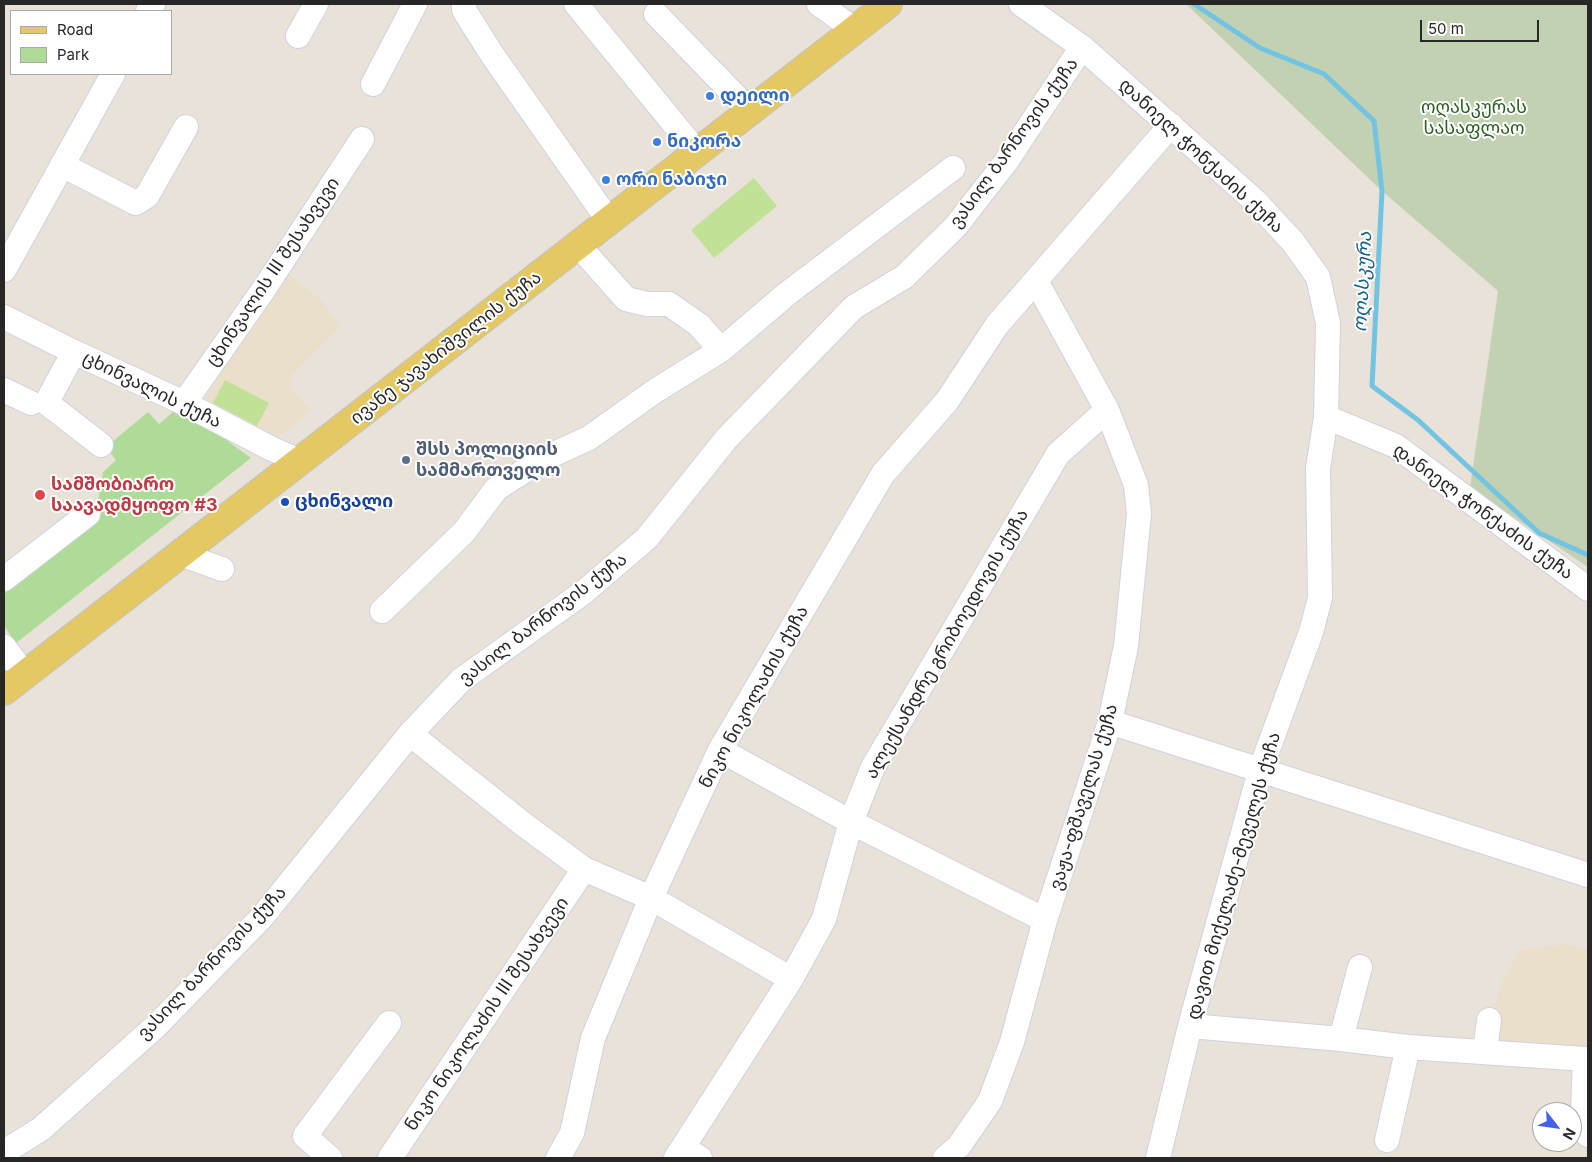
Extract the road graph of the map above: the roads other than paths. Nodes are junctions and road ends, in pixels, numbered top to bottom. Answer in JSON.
{"nodes":[{"id":1,"x":316,"y":4,"type":"edge"},
{"id":2,"x":415,"y":4,"type":"edge"},
{"id":3,"x":464,"y":4,"type":"edge"},
{"id":4,"x":576,"y":4,"type":"edge"},
{"id":5,"x":819,"y":4,"type":"edge"},
{"id":6,"x":1022,"y":4,"type":"edge"},
{"id":7,"x":878,"y":7,"type":"edge"},
{"id":8,"x":656,"y":14,"type":"dead end"},
{"id":9,"x":855,"y":30,"type":"junction"},
{"id":10,"x":298,"y":36,"type":"dead end"},
{"id":11,"x":1082,"y":47,"type":"junction"},
{"id":12,"x":112,"y":75,"type":"edge"},
{"id":13,"x":373,"y":84,"type":"dead end"},
{"id":14,"x":750,"y":112,"type":"junction"},
{"id":15,"x":1171,"y":125,"type":"junction"},
{"id":16,"x":186,"y":127,"type":"dead end"},
{"id":17,"x":362,"y":139,"type":"dead end"},
{"id":18,"x":697,"y":152,"type":"junction"},
{"id":19,"x":62,"y":165,"type":"junction"},
{"id":20,"x":953,"y":168,"type":"dead end"},
{"id":21,"x":609,"y":221,"type":"junction"},
{"id":22,"x":578,"y":245,"type":"junction"},
{"id":23,"x":4,"y":270,"type":"edge"},
{"id":24,"x":1036,"y":281,"type":"junction"},
{"id":25,"x":4,"y":317,"type":"edge"},
{"id":26,"x":721,"y":350,"type":"junction"},
{"id":27,"x":74,"y":352,"type":"junction"},
{"id":28,"x":4,"y":390,"type":"edge"},
{"id":29,"x":31,"y":403,"type":"dead end"},
{"id":30,"x":184,"y":404,"type":"junction"},
{"id":31,"x":1107,"y":410,"type":"junction"},
{"id":32,"x":1326,"y":417,"type":"junction"},
{"id":33,"x":102,"y":445,"type":"dead end"},
{"id":34,"x":300,"y":461,"type":"junction"},
{"id":35,"x":88,"y":514,"type":"dead end"},
{"id":36,"x":180,"y":554,"type":"junction"},
{"id":37,"x":222,"y":568,"type":"dead end"},
{"id":38,"x":4,"y":579,"type":"edge"},
{"id":39,"x":1588,"y":590,"type":"edge"},
{"id":40,"x":382,"y":611,"type":"dead end"},
{"id":41,"x":4,"y":647,"type":"edge"},
{"id":42,"x":25,"y":675,"type":"junction"},
{"id":43,"x":4,"y":692,"type":"edge"},
{"id":44,"x":1110,"y":722,"type":"junction"},
{"id":45,"x":410,"y":734,"type":"junction"},
{"id":46,"x":720,"y":750,"type":"junction"},
{"id":47,"x":1260,"y":771,"type":"junction"},
{"id":48,"x":851,"y":822,"type":"junction"},
{"id":49,"x":584,"y":869,"type":"junction"},
{"id":50,"x":1588,"y":875,"type":"edge"},
{"id":51,"x":651,"y":898,"type":"junction"},
{"id":52,"x":1045,"y":920,"type":"junction"},
{"id":53,"x":1360,"y":967,"type":"dead end"},
{"id":54,"x":791,"y":979,"type":"junction"},
{"id":55,"x":1488,"y":1020,"type":"dead end"},
{"id":56,"x":389,"y":1023,"type":"dead end"},
{"id":57,"x":1190,"y":1026,"type":"junction"},
{"id":58,"x":1342,"y":1039,"type":"junction"},
{"id":59,"x":1408,"y":1047,"type":"junction"},
{"id":60,"x":1485,"y":1052,"type":"junction"},
{"id":61,"x":1588,"y":1135,"type":"edge"},
{"id":62,"x":1386,"y":1140,"type":"dead end"},
{"id":63,"x":4,"y":1152,"type":"edge"},
{"id":64,"x":686,"y":1154,"type":"edge"},
{"id":65,"x":330,"y":1158,"type":"edge"},
{"id":66,"x":390,"y":1158,"type":"edge"},
{"id":67,"x":558,"y":1158,"type":"edge"},
{"id":68,"x":945,"y":1158,"type":"edge"},
{"id":69,"x":1158,"y":1158,"type":"edge"}],
"edges":[{"from":1,"to":10,"type":"street"},
{"from":2,"to":13,"type":"street"},
{"from":3,"to":21,"type":"street"},
{"from":4,"to":18,"type":"street"},
{"from":5,"to":9,"type":"street"},
{"from":6,"to":11,"type":"street","name":"დანიელ ჭონქაძის ქუჩა"},
{"from":7,"to":9,"type":"main road","name":"ივანე ჯავახიშვილის ქუჩა"},
{"from":8,"to":14,"type":"street"},
{"from":9,"to":14,"type":"main road","name":"ივანე ჯავახიშვილის ქუჩა"},
{"from":11,"to":15,"type":"street","name":"დანიელ ჭონქაძის ქუჩა"},
{"from":11,"to":45,"type":"street","name":"ვასილ ბარნოვის ქუჩა"},
{"from":12,"to":19,"type":"street"},
{"from":14,"to":18,"type":"main road","name":"ივანე ჯავახიშვილის ქუჩა"},
{"from":15,"to":24,"type":"street"},
{"from":15,"to":32,"type":"street","name":"დანიელ ჭონქაძის ქუჩა"},
{"from":16,"to":19,"type":"street"},
{"from":17,"to":30,"type":"street","name":"ცხინვალის III შესახვევი"},
{"from":18,"to":21,"type":"main road","name":"ივანე ჯავახიშვილის ქუჩა"},
{"from":19,"to":23,"type":"street"},
{"from":20,"to":26,"type":"street"},
{"from":21,"to":22,"type":"main road","name":"ივანე ჯავახიშვილის ქუჩა"},
{"from":22,"to":26,"type":"street"},
{"from":22,"to":34,"type":"main road","name":"ივანე ჯავახიშვილის ქუჩა"},
{"from":24,"to":31,"type":"street","name":"ვაჟა-ფშაველას ქუჩა"},
{"from":24,"to":46,"type":"street","name":"ნიკო ნიკოლაძის ქუჩა"},
{"from":25,"to":27,"type":"street","name":"ცხინვალის ქუჩა"},
{"from":26,"to":40,"type":"street"},
{"from":27,"to":30,"type":"street","name":"ცხინვალის ქუჩა"},
{"from":27,"to":33,"type":"street"},
{"from":28,"to":29,"type":"street"},
{"from":30,"to":34,"type":"street","name":"ცხინვალის ქუჩა"},
{"from":31,"to":44,"type":"street","name":"ვაჟა-ფშაველას ქუჩა"},
{"from":31,"to":48,"type":"street","name":"ალექსანდრე გრიბოედოვის ქუჩა"},
{"from":32,"to":39,"type":"street","name":"დანიელ ჭონქაძის ქუჩა"},
{"from":32,"to":47,"type":"street","name":"დავით მიქელაძე-მეველეს ქუჩა"},
{"from":34,"to":36,"type":"main road","name":"ივანე ჯავახიშვილის ქუჩა"},
{"from":35,"to":38,"type":"street"},
{"from":36,"to":37,"type":"street"},
{"from":36,"to":42,"type":"main road","name":"ივანე ჯავახიშვილის ქუჩა"},
{"from":41,"to":42,"type":"street"},
{"from":42,"to":43,"type":"main road","name":"ივანე ჯავახიშვილის ქუჩა"},
{"from":44,"to":47,"type":"street"},
{"from":44,"to":52,"type":"street","name":"ვაჟა-ფშაველას ქუჩა"},
{"from":45,"to":49,"type":"street"},
{"from":45,"to":63,"type":"street","name":"ვასილ ბარნოვის ქუჩა"},
{"from":46,"to":48,"type":"street"},
{"from":46,"to":51,"type":"street","name":"ნიკო ნიკოლაძის ქუჩა"},
{"from":47,"to":50,"type":"street"},
{"from":47,"to":57,"type":"street","name":"დავით მიქელაძე-მეველეს ქუჩა"},
{"from":48,"to":52,"type":"street"},
{"from":48,"to":54,"type":"street","name":"ალექსანდრე გრიბოედოვის ქუჩა"},
{"from":49,"to":51,"type":"street"},
{"from":49,"to":66,"type":"street","name":"ნიკო ნიკოლაძის III შესახვევი"},
{"from":51,"to":54,"type":"street"},
{"from":51,"to":67,"type":"street","name":"ნიკო ნიკოლაძის ქუჩა"},
{"from":52,"to":68,"type":"street","name":"ვაჟა-ფშაველას ქუჩა"},
{"from":53,"to":58,"type":"street"},
{"from":54,"to":64,"type":"street","name":"ალექსანდრე გრიბოედოვის ქუჩა"},
{"from":55,"to":60,"type":"street"},
{"from":56,"to":65,"type":"street"},
{"from":57,"to":58,"type":"street"},
{"from":57,"to":69,"type":"street","name":"დავით მიქელაძე-მეველეს ქუჩა"},
{"from":58,"to":59,"type":"street"},
{"from":59,"to":60,"type":"street"},
{"from":59,"to":62,"type":"street"},
{"from":60,"to":61,"type":"street"}]}
